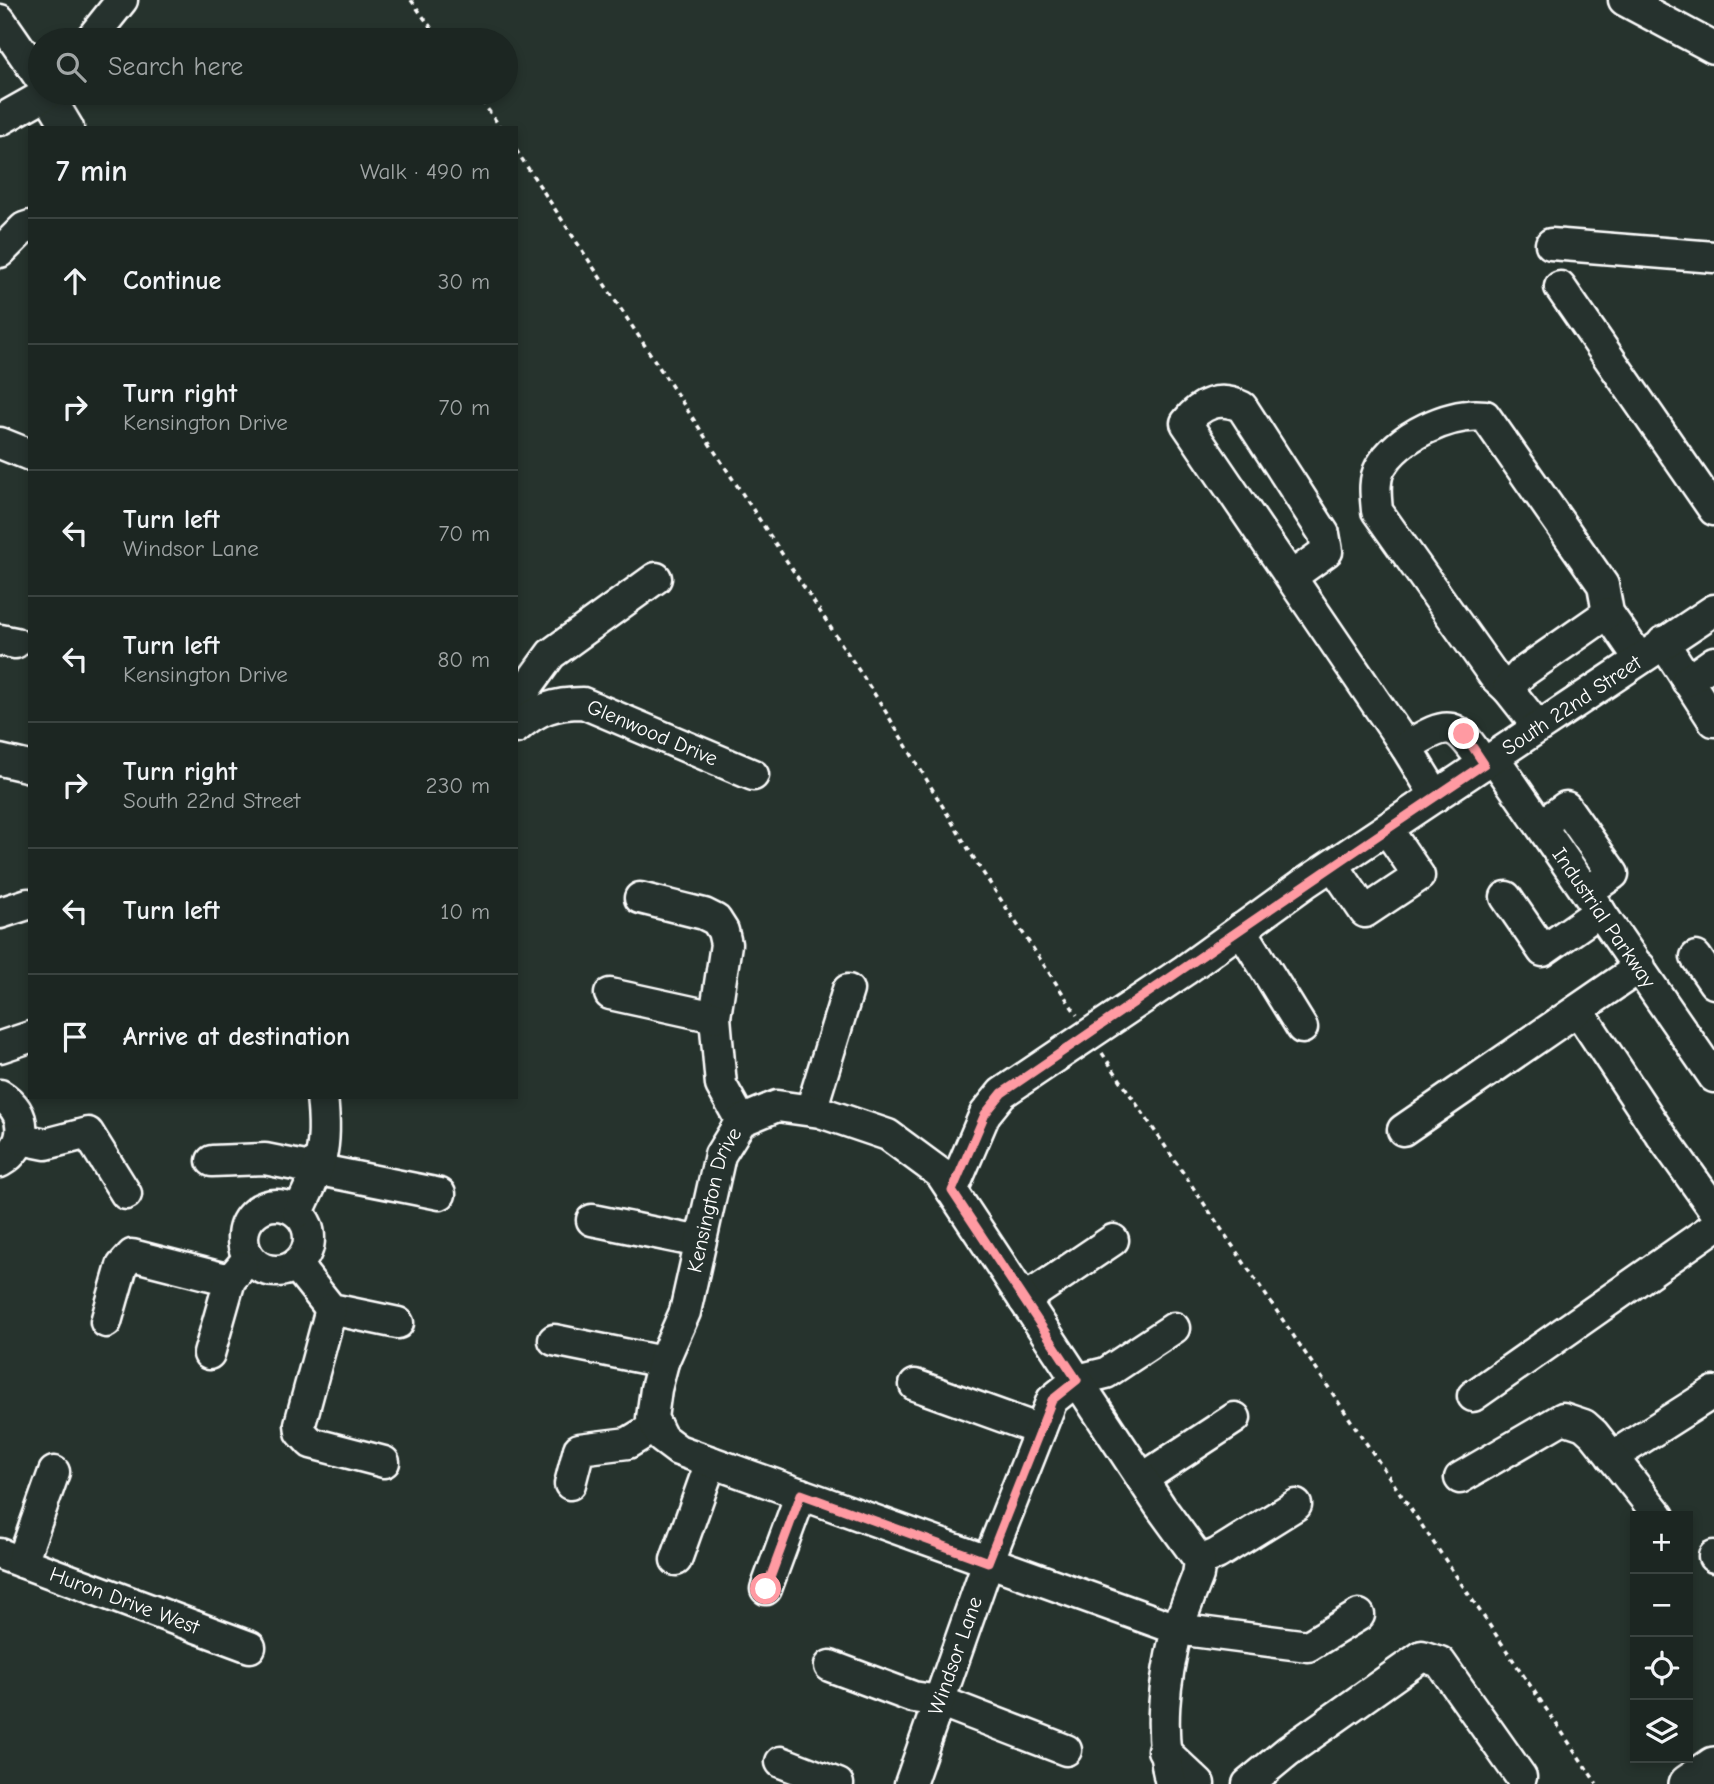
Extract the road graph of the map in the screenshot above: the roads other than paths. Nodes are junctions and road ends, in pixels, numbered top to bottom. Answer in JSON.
{"nodes":[{"id":1,"x":122,"y":0,"type":"edge"},
{"id":2,"x":1625,"y":0,"type":"edge"},
{"id":3,"x":0,"y":20,"type":"edge"},
{"id":4,"x":100,"y":28,"type":"edge"},
{"id":5,"x":1714,"y":48,"type":"edge"},
{"id":6,"x":28,"y":63,"type":"edge"},
{"id":7,"x":28,"y":101,"type":"edge"},
{"id":8,"x":54,"y":105,"type":"edge"},
{"id":9,"x":0,"y":120,"type":"edge"},
{"id":10,"x":67,"y":126,"type":"edge"},
{"id":11,"x":28,"y":227,"type":"edge"},
{"id":12,"x":1551,"y":244,"type":"dead end"},
{"id":13,"x":0,"y":252,"type":"edge"},
{"id":14,"x":1714,"y":257,"type":"edge"},
{"id":15,"x":1560,"y":287,"type":"dead end"},
{"id":16,"x":0,"y":443,"type":"edge"},
{"id":17,"x":28,"y":454,"type":"edge"},
{"id":18,"x":1714,"y":510,"type":"edge"},
{"id":19,"x":1291,"y":577,"type":"junction"},
{"id":20,"x":656,"y":578,"type":"dead end"},
{"id":21,"x":1714,"y":610,"type":"edge"},
{"id":22,"x":1608,"y":613,"type":"junction"},
{"id":23,"x":1651,"y":650,"type":"junction"},
{"id":24,"x":1714,"y":662,"type":"edge"},
{"id":25,"x":1687,"y":681,"type":"junction"},
{"id":26,"x":1508,"y":689,"type":"junction"},
{"id":27,"x":518,"y":699,"type":"edge"},
{"id":28,"x":1714,"y":721,"type":"edge"},
{"id":29,"x":518,"y":726,"type":"edge"},
{"id":30,"x":1538,"y":727,"type":"junction"},
{"id":31,"x":1406,"y":747,"type":"junction"},
{"id":32,"x":0,"y":760,"type":"edge"},
{"id":33,"x":1489,"y":761,"type":"junction"},
{"id":34,"x":28,"y":767,"type":"edge"},
{"id":35,"x":753,"y":775,"type":"dead end"},
{"id":36,"x":1436,"y":796,"type":"junction"},
{"id":37,"x":1387,"y":829,"type":"junction"},
{"id":38,"x":1333,"y":865,"type":"junction"},
{"id":39,"x":1506,"y":897,"type":"dead end"},
{"id":40,"x":640,"y":898,"type":"dead end"},
{"id":41,"x":1593,"y":902,"type":"junction"},
{"id":42,"x":1241,"y":929,"type":"junction"},
{"id":43,"x":1696,"y":957,"type":"dead end"},
{"id":44,"x":1640,"y":968,"type":"junction"},
{"id":45,"x":1714,"y":983,"type":"edge"},
{"id":46,"x":848,"y":990,"type":"dead end"},
{"id":47,"x":610,"y":994,"type":"dead end"},
{"id":48,"x":1578,"y":1010,"type":"junction"},
{"id":49,"x":715,"y":1017,"type":"junction"},
{"id":50,"x":1302,"y":1028,"type":"dead end"},
{"id":51,"x":28,"y":1038,"type":"edge"},
{"id":52,"x":0,"y":1047,"type":"edge"},
{"id":53,"x":1710,"y":1062,"type":"edge"},
{"id":54,"x":0,"y":1095,"type":"edge"},
{"id":55,"x":321,"y":1099,"type":"edge"},
{"id":56,"x":811,"y":1111,"type":"junction"},
{"id":57,"x":741,"y":1121,"type":"junction"},
{"id":58,"x":1402,"y":1130,"type":"dead end"},
{"id":59,"x":21,"y":1139,"type":"junction"},
{"id":60,"x":0,"y":1161,"type":"edge"},
{"id":61,"x":212,"y":1161,"type":"dead end"},
{"id":62,"x":319,"y":1169,"type":"junction"},
{"id":63,"x":952,"y":1191,"type":"junction"},
{"id":64,"x":126,"y":1194,"type":"dead end"},
{"id":65,"x":440,"y":1194,"type":"dead end"},
{"id":66,"x":1714,"y":1209,"type":"edge"},
{"id":67,"x":298,"y":1212,"type":"junction"},
{"id":68,"x":593,"y":1220,"type":"dead end"},
{"id":69,"x":1714,"y":1227,"type":"edge"},
{"id":70,"x":1113,"y":1240,"type":"dead end"},
{"id":71,"x":700,"y":1242,"type":"junction"},
{"id":72,"x":296,"y":1265,"type":"junction"},
{"id":73,"x":239,"y":1268,"type":"junction"},
{"id":74,"x":1024,"y":1300,"type":"junction"},
{"id":75,"x":331,"y":1309,"type":"junction"},
{"id":76,"x":106,"y":1322,"type":"dead end"},
{"id":77,"x":398,"y":1323,"type":"dead end"},
{"id":78,"x":1174,"y":1328,"type":"dead end"},
{"id":79,"x":554,"y":1340,"type":"dead end"},
{"id":80,"x":209,"y":1354,"type":"dead end"},
{"id":81,"x":663,"y":1362,"type":"junction"},
{"id":82,"x":1077,"y":1380,"type":"junction"},
{"id":83,"x":915,"y":1385,"type":"dead end"},
{"id":84,"x":1714,"y":1392,"type":"edge"},
{"id":85,"x":1473,"y":1396,"type":"dead end"},
{"id":86,"x":1235,"y":1418,"type":"dead end"},
{"id":87,"x":656,"y":1426,"type":"junction"},
{"id":88,"x":1040,"y":1430,"type":"junction"},
{"id":89,"x":1612,"y":1457,"type":"junction"},
{"id":90,"x":383,"y":1462,"type":"dead end"},
{"id":91,"x":711,"y":1462,"type":"junction"},
{"id":92,"x":54,"y":1472,"type":"dead end"},
{"id":93,"x":1460,"y":1478,"type":"dead end"},
{"id":94,"x":1142,"y":1479,"type":"junction"},
{"id":95,"x":570,"y":1484,"type":"dead end"},
{"id":96,"x":801,"y":1494,"type":"junction"},
{"id":97,"x":1296,"y":1505,"type":"dead end"},
{"id":98,"x":1655,"y":1511,"type":"edge"},
{"id":99,"x":11,"y":1558,"type":"edge"},
{"id":100,"x":677,"y":1560,"type":"dead end"},
{"id":101,"x":1200,"y":1561,"type":"junction"},
{"id":102,"x":988,"y":1562,"type":"junction"},
{"id":103,"x":766,"y":1589,"type":"dead end"},
{"id":104,"x":1359,"y":1615,"type":"dead end"},
{"id":105,"x":1177,"y":1629,"type":"junction"},
{"id":106,"x":250,"y":1647,"type":"dead end"},
{"id":107,"x":830,"y":1666,"type":"dead end"},
{"id":108,"x":939,"y":1701,"type":"junction"},
{"id":109,"x":1066,"y":1750,"type":"dead end"},
{"id":110,"x":1163,"y":1750,"type":"junction"},
{"id":111,"x":781,"y":1762,"type":"dead end"},
{"id":112,"x":1714,"y":1766,"type":"edge"},
{"id":113,"x":1278,"y":1774,"type":"edge"},
{"id":114,"x":1521,"y":1777,"type":"dead end"},
{"id":115,"x":838,"y":1784,"type":"edge"},
{"id":116,"x":909,"y":1784,"type":"edge"},
{"id":117,"x":1171,"y":1784,"type":"edge"},
{"id":118,"x":1199,"y":1784,"type":"edge"},
{"id":119,"x":1248,"y":1784,"type":"edge"},
{"id":120,"x":1688,"y":1784,"type":"edge"}],
"edges":[{"from":1,"to":4,"type":"street"},
{"from":2,"to":5,"type":"street"},
{"from":3,"to":6,"type":"street"},
{"from":7,"to":9,"type":"street"},
{"from":8,"to":10,"type":"street"},
{"from":11,"to":13,"type":"street"},
{"from":12,"to":14,"type":"street"},
{"from":15,"to":18,"type":"street"},
{"from":16,"to":17,"type":"street"},
{"from":19,"to":19,"type":"street"},
{"from":19,"to":31,"type":"street"},
{"from":20,"to":27,"type":"street"},
{"from":21,"to":23,"type":"street","name":"South 22nd Street"},
{"from":22,"to":23,"type":"street"},
{"from":22,"to":26,"type":"street"},
{"from":22,"to":26,"type":"street"},
{"from":23,"to":25,"type":"street"},
{"from":23,"to":30,"type":"street","name":"South 22nd Street"},
{"from":24,"to":25,"type":"street"},
{"from":25,"to":28,"type":"street"},
{"from":26,"to":30,"type":"street"},
{"from":29,"to":35,"type":"street","name":"Glenwood Drive"},
{"from":30,"to":33,"type":"street","name":"South 22nd Street"},
{"from":31,"to":33,"type":"street","name":"Industrial Parkway"},
{"from":31,"to":36,"type":"street"},
{"from":32,"to":34,"type":"street"},
{"from":33,"to":36,"type":"street","name":"South 22nd Street"},
{"from":33,"to":41,"type":"street","name":"Industrial Parkway"},
{"from":36,"to":37,"type":"street","name":"South 22nd Street"},
{"from":37,"to":38,"type":"street","name":"South 22nd Street"},
{"from":37,"to":38,"type":"street"},
{"from":38,"to":42,"type":"street","name":"South 22nd Street"},
{"from":39,"to":41,"type":"street"},
{"from":40,"to":49,"type":"street"},
{"from":41,"to":44,"type":"street","name":"Industrial Parkway"},
{"from":42,"to":50,"type":"street"},
{"from":42,"to":63,"type":"street","name":"South 22nd Street"},
{"from":43,"to":45,"type":"street"},
{"from":44,"to":48,"type":"street"},
{"from":44,"to":53,"type":"street","name":"Industrial Parkway"},
{"from":46,"to":56,"type":"street"},
{"from":47,"to":49,"type":"street"},
{"from":48,"to":58,"type":"street"},
{"from":48,"to":66,"type":"street"},
{"from":49,"to":57,"type":"street"},
{"from":51,"to":52,"type":"street"},
{"from":54,"to":59,"type":"street"},
{"from":55,"to":62,"type":"street"},
{"from":56,"to":57,"type":"street","name":"Kensington Drive"},
{"from":56,"to":63,"type":"street","name":"Kensington Drive"},
{"from":57,"to":71,"type":"street","name":"Kensington Drive"},
{"from":59,"to":60,"type":"street"},
{"from":59,"to":64,"type":"street"},
{"from":61,"to":62,"type":"street"},
{"from":62,"to":65,"type":"street"},
{"from":62,"to":67,"type":"street"},
{"from":63,"to":74,"type":"street","name":"Kensington Drive"},
{"from":67,"to":72,"type":"street"},
{"from":67,"to":73,"type":"street"},
{"from":68,"to":71,"type":"street"},
{"from":69,"to":85,"type":"street"},
{"from":70,"to":74,"type":"street"},
{"from":71,"to":81,"type":"street","name":"Kensington Drive"},
{"from":72,"to":73,"type":"street"},
{"from":72,"to":75,"type":"street"},
{"from":73,"to":76,"type":"street"},
{"from":73,"to":80,"type":"street"},
{"from":74,"to":82,"type":"street","name":"Kensington Drive"},
{"from":75,"to":77,"type":"street"},
{"from":75,"to":90,"type":"street"},
{"from":78,"to":82,"type":"street"},
{"from":79,"to":81,"type":"street"},
{"from":81,"to":87,"type":"street","name":"Kensington Drive"},
{"from":82,"to":88,"type":"street","name":"Windsor Lane"},
{"from":82,"to":94,"type":"street","name":"Kensington Drive"},
{"from":83,"to":88,"type":"street"},
{"from":84,"to":89,"type":"street"},
{"from":86,"to":94,"type":"street"},
{"from":87,"to":91,"type":"street"},
{"from":87,"to":95,"type":"street"},
{"from":88,"to":102,"type":"street","name":"Windsor Lane"},
{"from":89,"to":93,"type":"street"},
{"from":89,"to":98,"type":"street"},
{"from":91,"to":96,"type":"street"},
{"from":91,"to":100,"type":"street"},
{"from":92,"to":99,"type":"street"},
{"from":94,"to":101,"type":"street","name":"Kensington Drive"},
{"from":96,"to":102,"type":"street"},
{"from":96,"to":103,"type":"street"},
{"from":97,"to":101,"type":"street"},
{"from":99,"to":106,"type":"street","name":"Huron Drive West"},
{"from":101,"to":105,"type":"street"},
{"from":102,"to":105,"type":"street"},
{"from":102,"to":108,"type":"street","name":"Windsor Lane"},
{"from":104,"to":105,"type":"street"},
{"from":105,"to":110,"type":"street"},
{"from":107,"to":108,"type":"street"},
{"from":108,"to":109,"type":"street"},
{"from":108,"to":116,"type":"street","name":"Windsor Lane"},
{"from":110,"to":117,"type":"street"},
{"from":110,"to":118,"type":"street"},
{"from":111,"to":115,"type":"street"},
{"from":112,"to":120,"type":"main road"},
{"from":113,"to":114,"type":"street"},
{"from":113,"to":119,"type":"street"}]}
